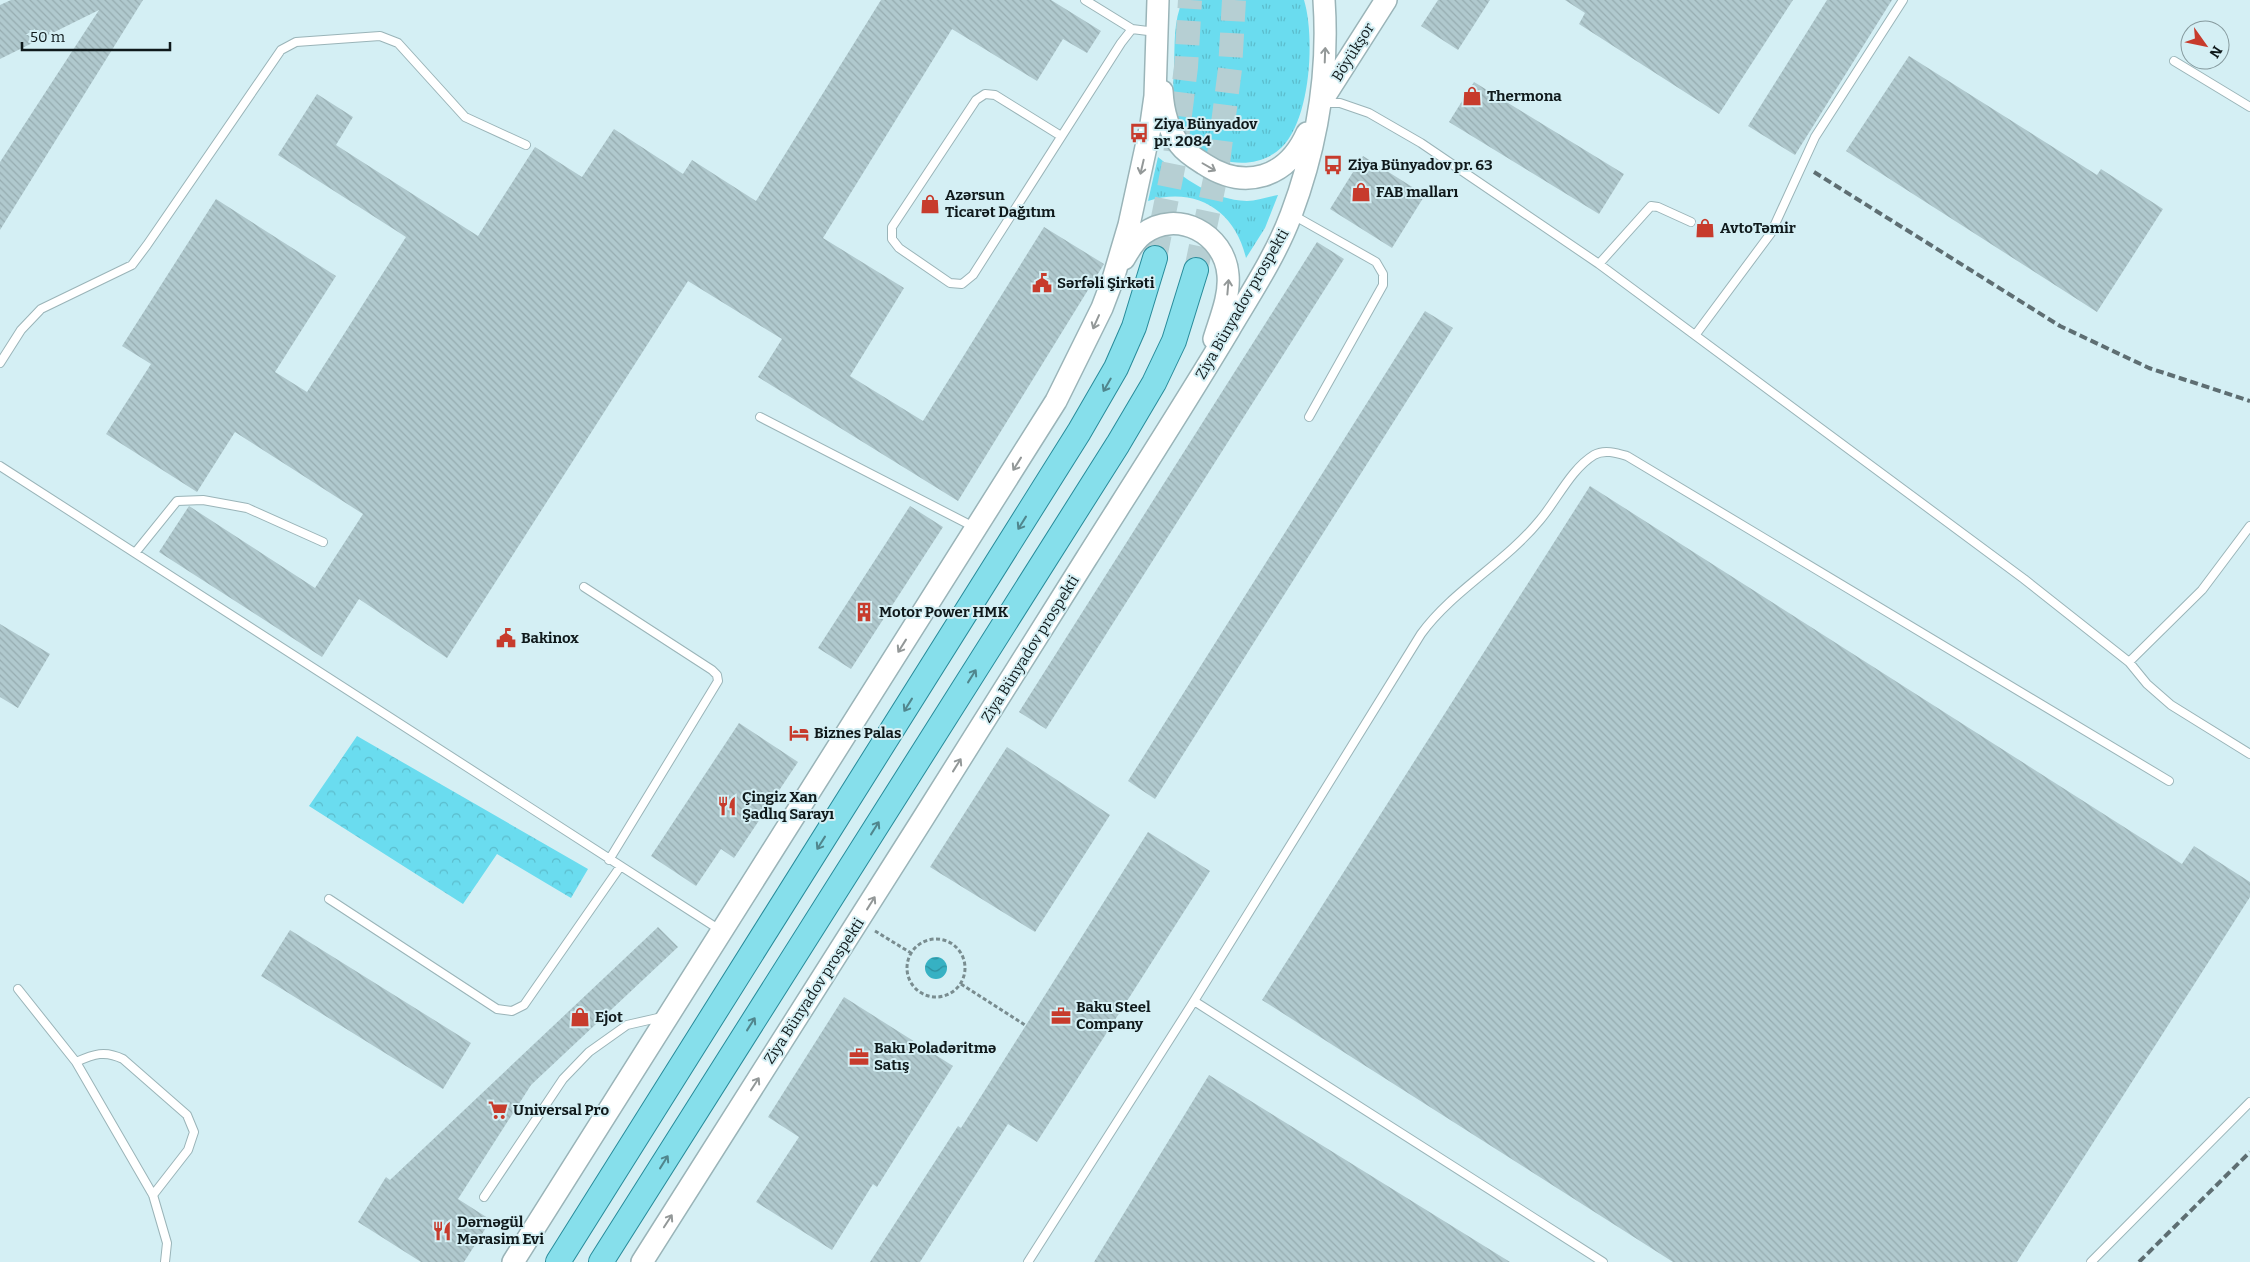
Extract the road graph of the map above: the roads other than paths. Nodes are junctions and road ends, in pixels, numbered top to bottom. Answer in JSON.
{"nodes":[{"id":1,"x":1085,"y":0,"type":"edge"},
{"id":2,"x":1158,"y":0,"type":"edge"},
{"id":3,"x":1168,"y":0,"type":"edge"},
{"id":4,"x":1324,"y":0,"type":"edge"},
{"id":5,"x":1386,"y":0,"type":"edge"},
{"id":6,"x":1903,"y":0,"type":"edge"},
{"id":7,"x":1132,"y":29,"type":"junction"},
{"id":8,"x":1158,"y":32,"type":"junction"},
{"id":9,"x":2174,"y":61,"type":"dead end"},
{"id":10,"x":1320,"y":104,"type":"junction"},
{"id":11,"x":2250,"y":107,"type":"edge"},
{"id":12,"x":1062,"y":136,"type":"junction"},
{"id":13,"x":526,"y":145,"type":"dead end"},
{"id":14,"x":1292,"y":214,"type":"junction"},
{"id":15,"x":1691,"y":222,"type":"dead end"},
{"id":16,"x":1155,"y":258,"type":"tunnel mouth"},
{"id":17,"x":1599,"y":264,"type":"junction"},
{"id":18,"x":1196,"y":270,"type":"tunnel mouth"},
{"id":19,"x":1114,"y":279,"type":"junction"},
{"id":20,"x":1696,"y":334,"type":"junction"},
{"id":21,"x":0,"y":363,"type":"edge"},
{"id":22,"x":1206,"y":368,"type":"junction"},
{"id":23,"x":760,"y":417,"type":"dead end"},
{"id":24,"x":1309,"y":417,"type":"dead end"},
{"id":25,"x":0,"y":466,"type":"edge"},
{"id":26,"x":2250,"y":526,"type":"edge"},
{"id":27,"x":976,"y":528,"type":"junction"},
{"id":28,"x":323,"y":542,"type":"dead end"},
{"id":29,"x":135,"y":554,"type":"junction"},
{"id":30,"x":584,"y":587,"type":"dead end"},
{"id":31,"x":2128,"y":662,"type":"junction"},
{"id":32,"x":2250,"y":754,"type":"edge"},
{"id":33,"x":2169,"y":781,"type":"dead end"},
{"id":34,"x":609,"y":860,"type":"junction"},
{"id":35,"x":620,"y":867,"type":"junction"},
{"id":36,"x":329,"y":900,"type":"dead end"},
{"id":37,"x":722,"y":931,"type":"junction"},
{"id":38,"x":18,"y":989,"type":"dead end"},
{"id":39,"x":1194,"y":1001,"type":"junction"},
{"id":40,"x":669,"y":1015,"type":"junction"},
{"id":41,"x":76,"y":1062,"type":"junction"},
{"id":42,"x":2250,"y":1102,"type":"edge"},
{"id":43,"x":153,"y":1195,"type":"junction"},
{"id":44,"x":484,"y":1197,"type":"dead end"},
{"id":45,"x":165,"y":1262,"type":"edge"},
{"id":46,"x":513,"y":1262,"type":"edge"},
{"id":47,"x":558,"y":1262,"type":"edge"},
{"id":48,"x":601,"y":1262,"type":"edge"},
{"id":49,"x":642,"y":1262,"type":"edge"},
{"id":50,"x":1028,"y":1262,"type":"edge"},
{"id":51,"x":1603,"y":1262,"type":"edge"},
{"id":52,"x":2092,"y":1262,"type":"edge"}],
"edges":[{"from":1,"to":7,"type":"lane"},
{"from":2,"to":8,"type":"main road"},
{"from":3,"to":8,"type":"main road"},
{"from":10,"to":4,"type":"main road","name":"Ziya Bünyadov prospekti","one_way":true},
{"from":5,"to":10,"type":"main road","name":"Böyükşor"},
{"from":6,"to":20,"type":"lane"},
{"from":7,"to":8,"type":"lane"},
{"from":7,"to":12,"type":"lane"},
{"from":8,"to":10,"type":"main road","one_way":true},
{"from":8,"to":19,"type":"main road","one_way":true},
{"from":9,"to":11,"type":"lane"},
{"from":10,"to":14,"type":"main road","name":"Ziya Bünyadov prospekti"},
{"from":10,"to":17,"type":"lane"},
{"from":12,"to":12,"type":"lane"},
{"from":13,"to":21,"type":"lane"},
{"from":14,"to":22,"type":"main road","name":"Ziya Bünyadov prospekti"},
{"from":14,"to":24,"type":"lane"},
{"from":15,"to":17,"type":"lane"},
{"from":16,"to":47,"type":"main road","one_way":true},
{"from":17,"to":20,"type":"lane"},
{"from":48,"to":18,"type":"main road","one_way":true},
{"from":22,"to":19,"type":"main road","one_way":true},
{"from":19,"to":27,"type":"main road","one_way":true},
{"from":20,"to":31,"type":"lane"},
{"from":49,"to":22,"type":"main road","name":"Ziya Bünyadov prospekti","one_way":true},
{"from":23,"to":27,"type":"lane"},
{"from":25,"to":29,"type":"lane"},
{"from":26,"to":31,"type":"lane"},
{"from":27,"to":37,"type":"main road","one_way":true},
{"from":28,"to":29,"type":"lane"},
{"from":29,"to":34,"type":"lane"},
{"from":30,"to":34,"type":"lane"},
{"from":31,"to":32,"type":"lane"},
{"from":33,"to":39,"type":"lane"},
{"from":34,"to":35,"type":"lane"},
{"from":35,"to":36,"type":"lane"},
{"from":35,"to":37,"type":"lane"},
{"from":37,"to":40,"type":"main road"},
{"from":38,"to":41,"type":"lane"},
{"from":39,"to":50,"type":"lane"},
{"from":39,"to":51,"type":"lane"},
{"from":40,"to":44,"type":"lane"},
{"from":40,"to":46,"type":"main road"},
{"from":41,"to":43,"type":"lane"},
{"from":41,"to":43,"type":"lane"},
{"from":42,"to":52,"type":"lane"},
{"from":43,"to":45,"type":"lane"}]}
